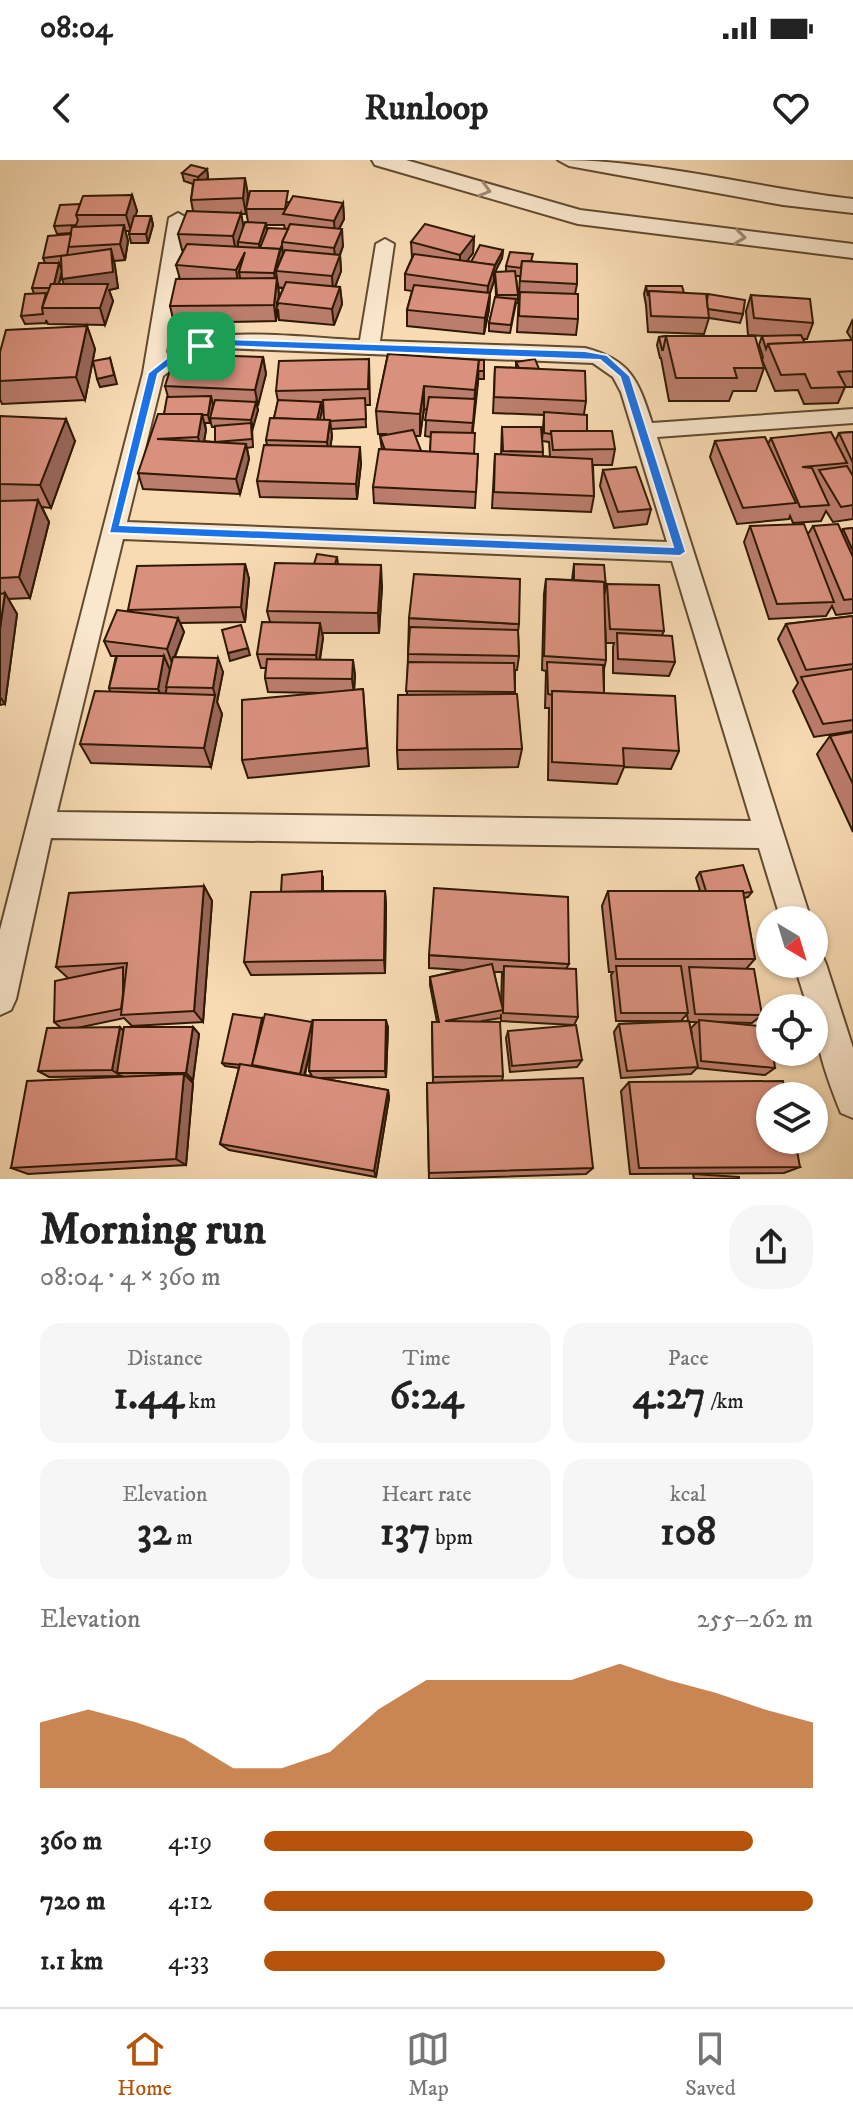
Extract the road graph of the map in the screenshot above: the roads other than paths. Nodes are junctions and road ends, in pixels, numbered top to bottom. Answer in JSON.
{"nodes":[{"id":1,"x":383,"y":160,"type":"edge"},
{"id":2,"x":569,"y":160,"type":"edge"},
{"id":3,"x":853,"y":206,"type":"edge"},
{"id":4,"x":178,"y":218,"type":"dead end"},
{"id":5,"x":385,"y":244,"type":"dead end"},
{"id":6,"x":853,"y":251,"type":"edge"},
{"id":7,"x":369,"y":347,"type":"junction"},
{"id":8,"x":153,"y":373,"type":"junction"},
{"id":9,"x":853,"y":416,"type":"edge"},
{"id":10,"x":644,"y":431,"type":"junction"},
{"id":11,"x":113,"y":530,"type":"junction"},
{"id":12,"x":680,"y":552,"type":"junction"},
{"id":13,"x":39,"y":825,"type":"junction"},
{"id":14,"x":769,"y":835,"type":"junction"},
{"id":15,"x":792,"y":906,"type":"edge"},
{"id":16,"x":814,"y":978,"type":"edge"},
{"id":17,"x":0,"y":999,"type":"edge"},
{"id":18,"x":853,"y":1101,"type":"edge"}],
"edges":[{"from":1,"to":6,"type":"street","one_way":true},
{"from":2,"to":3,"type":"street"},
{"from":4,"to":8,"type":"street"},
{"from":5,"to":7,"type":"street"},
{"from":7,"to":8,"type":"street"},
{"from":7,"to":10,"type":"street"},
{"from":8,"to":11,"type":"street"},
{"from":9,"to":10,"type":"street"},
{"from":10,"to":12,"type":"street"},
{"from":11,"to":12,"type":"street"},
{"from":11,"to":13,"type":"street"},
{"from":12,"to":14,"type":"street"},
{"from":13,"to":14,"type":"street"},
{"from":13,"to":17,"type":"street"},
{"from":14,"to":15,"type":"street"},
{"from":16,"to":18,"type":"street"}]}
